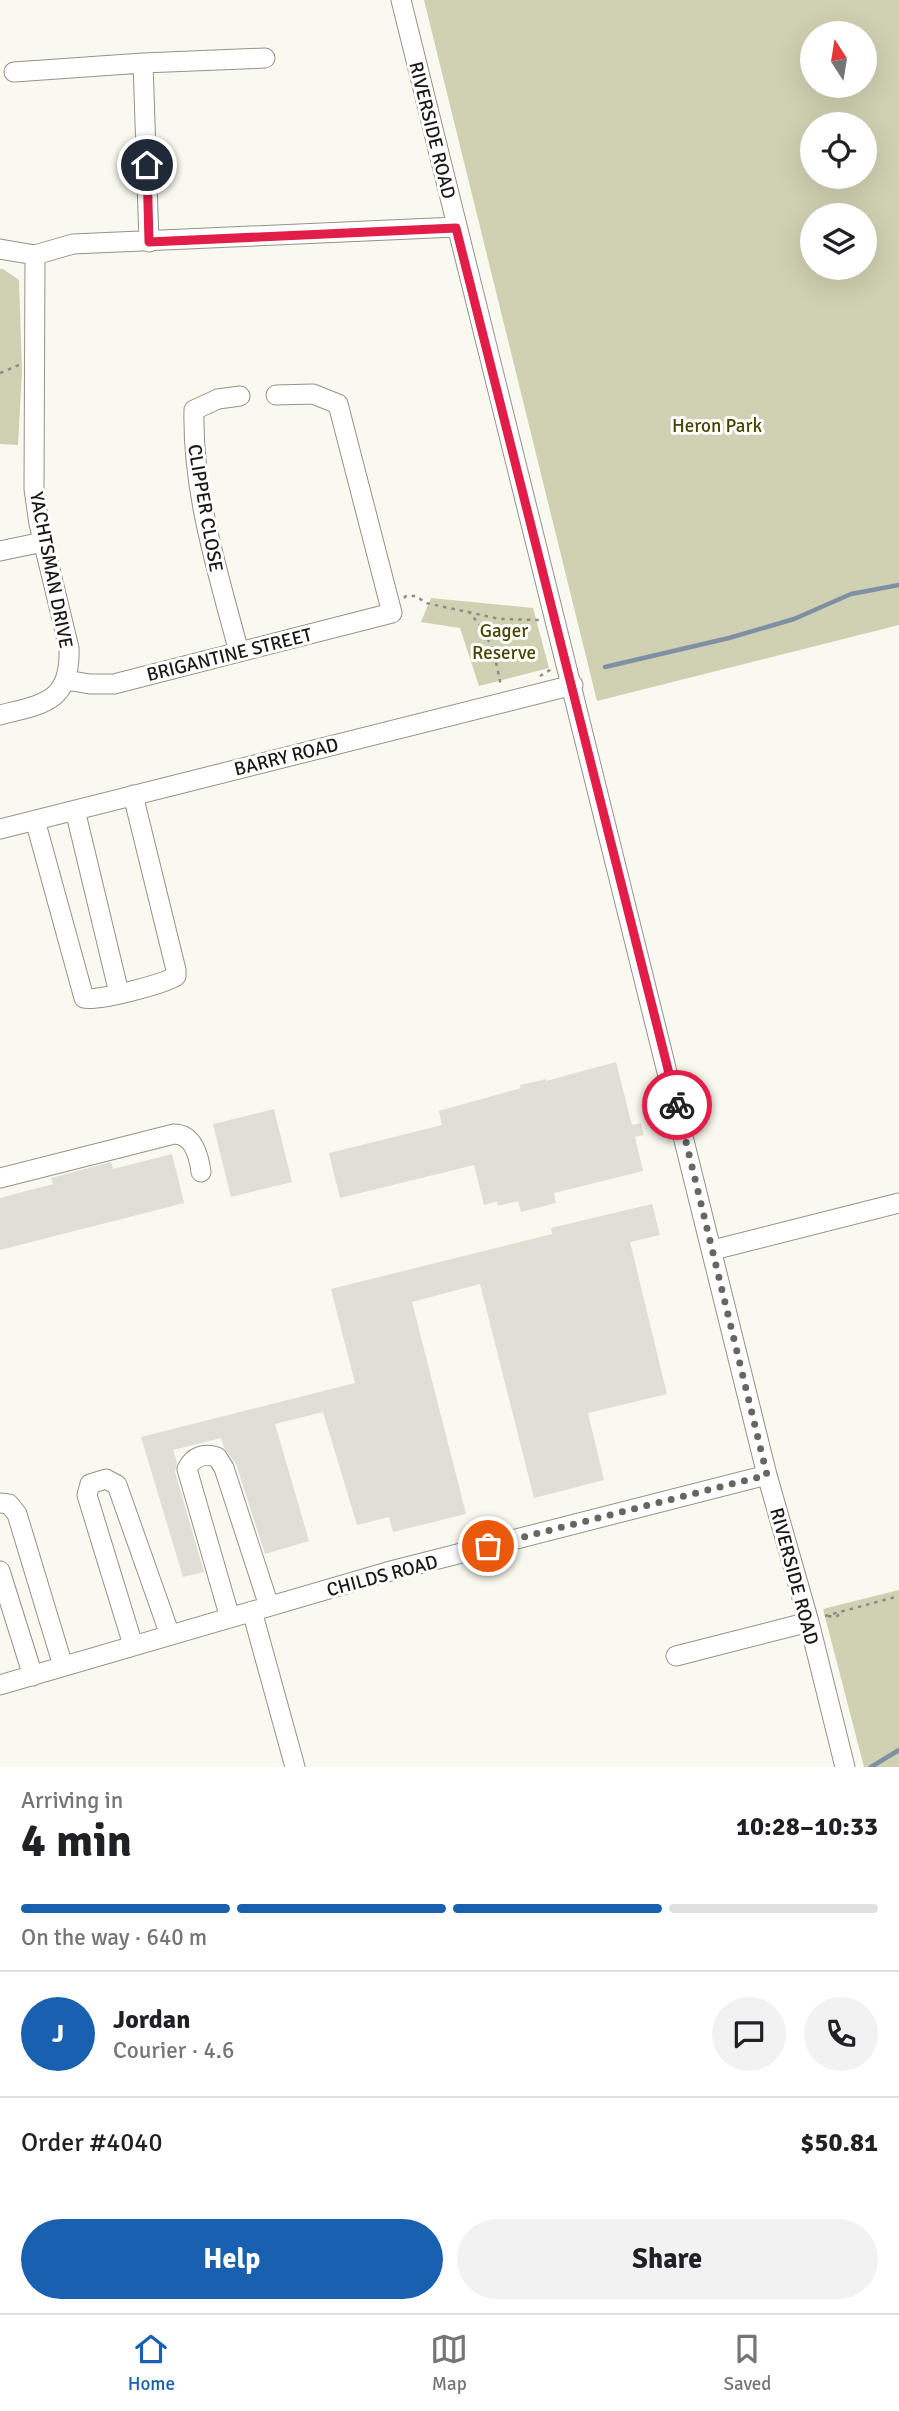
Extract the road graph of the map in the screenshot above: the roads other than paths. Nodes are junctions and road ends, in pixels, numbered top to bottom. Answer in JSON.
{"nodes":[{"id":1,"x":401,"y":0,"type":"edge"},
{"id":2,"x":265,"y":58,"type":"dead end"},
{"id":3,"x":143,"y":62,"type":"junction"},
{"id":4,"x":14,"y":72,"type":"dead end"},
{"id":5,"x":456,"y":228,"type":"junction"},
{"id":6,"x":149,"y":242,"type":"junction"},
{"id":7,"x":0,"y":249,"type":"edge"},
{"id":8,"x":35,"y":255,"type":"junction"},
{"id":9,"x":276,"y":395,"type":"dead end"},
{"id":10,"x":240,"y":396,"type":"dead end"},
{"id":11,"x":43,"y":542,"type":"junction"},
{"id":12,"x":0,"y":551,"type":"edge"},
{"id":13,"x":239,"y":652,"type":"junction"},
{"id":14,"x":66,"y":680,"type":"junction"},
{"id":15,"x":573,"y":684,"type":"junction"},
{"id":16,"x":0,"y":715,"type":"edge"},
{"id":17,"x":133,"y":795,"type":"junction"},
{"id":18,"x":75,"y":810,"type":"junction"},
{"id":19,"x":35,"y":820,"type":"junction"},
{"id":20,"x":0,"y":829,"type":"edge"},
{"id":21,"x":119,"y":993,"type":"junction"},
{"id":22,"x":201,"y":1172,"type":"dead end"},
{"id":23,"x":0,"y":1178,"type":"edge"},
{"id":24,"x":899,"y":1203,"type":"edge"},
{"id":25,"x":713,"y":1250,"type":"junction"},
{"id":26,"x":767,"y":1475,"type":"junction"},
{"id":27,"x":0,"y":1503,"type":"edge"},
{"id":28,"x":0,"y":1571,"type":"edge"},
{"id":29,"x":261,"y":1609,"type":"junction"},
{"id":30,"x":230,"y":1618,"type":"junction"},
{"id":31,"x":818,"y":1619,"type":"junction"},
{"id":32,"x":170,"y":1635,"type":"junction"},
{"id":33,"x":133,"y":1646,"type":"junction"},
{"id":34,"x":676,"y":1656,"type":"dead end"},
{"id":35,"x":63,"y":1666,"type":"junction"},
{"id":36,"x":33,"y":1676,"type":"junction"},
{"id":37,"x":0,"y":1685,"type":"edge"},
{"id":38,"x":295,"y":1767,"type":"edge"},
{"id":39,"x":845,"y":1767,"type":"edge"}],
"edges":[{"from":1,"to":5,"type":"street","name":"RIVERSIDE ROAD"},
{"from":2,"to":3,"type":"street"},
{"from":3,"to":4,"type":"street"},
{"from":3,"to":6,"type":"street"},
{"from":5,"to":6,"type":"street"},
{"from":5,"to":15,"type":"street","name":"RIVERSIDE ROAD"},
{"from":6,"to":8,"type":"street"},
{"from":7,"to":8,"type":"street"},
{"from":8,"to":11,"type":"street","name":"YACHTSMAN DRIVE"},
{"from":9,"to":13,"type":"street","name":"BRIGANTINE STREET"},
{"from":10,"to":13,"type":"street","name":"CLIPPER CLOSE"},
{"from":11,"to":12,"type":"street"},
{"from":11,"to":14,"type":"street","name":"YACHTSMAN DRIVE"},
{"from":13,"to":14,"type":"street","name":"BRIGANTINE STREET"},
{"from":14,"to":16,"type":"street"},
{"from":15,"to":17,"type":"street","name":"BARRY ROAD"},
{"from":15,"to":25,"type":"street","name":"RIVERSIDE ROAD"},
{"from":17,"to":18,"type":"street","name":"BARRY ROAD"},
{"from":17,"to":21,"type":"street"},
{"from":18,"to":19,"type":"street","name":"BARRY ROAD"},
{"from":18,"to":21,"type":"street"},
{"from":19,"to":20,"type":"street","name":"BARRY ROAD"},
{"from":19,"to":21,"type":"street"},
{"from":22,"to":23,"type":"street"},
{"from":24,"to":25,"type":"street"},
{"from":25,"to":26,"type":"street","name":"RIVERSIDE ROAD"},
{"from":26,"to":29,"type":"street","name":"CHILDS ROAD"},
{"from":26,"to":31,"type":"street","name":"RIVERSIDE ROAD"},
{"from":27,"to":35,"type":"street"},
{"from":28,"to":36,"type":"street"},
{"from":29,"to":30,"type":"street","name":"CHILDS ROAD"},
{"from":29,"to":30,"type":"street"},
{"from":29,"to":38,"type":"street"},
{"from":30,"to":32,"type":"street","name":"CHILDS ROAD"},
{"from":31,"to":34,"type":"street"},
{"from":31,"to":39,"type":"street","name":"RIVERSIDE ROAD"},
{"from":32,"to":33,"type":"street","name":"CHILDS ROAD"},
{"from":32,"to":33,"type":"street"},
{"from":33,"to":35,"type":"street","name":"CHILDS ROAD"},
{"from":35,"to":36,"type":"street","name":"CHILDS ROAD"},
{"from":36,"to":37,"type":"street","name":"CHILDS ROAD"}]}
